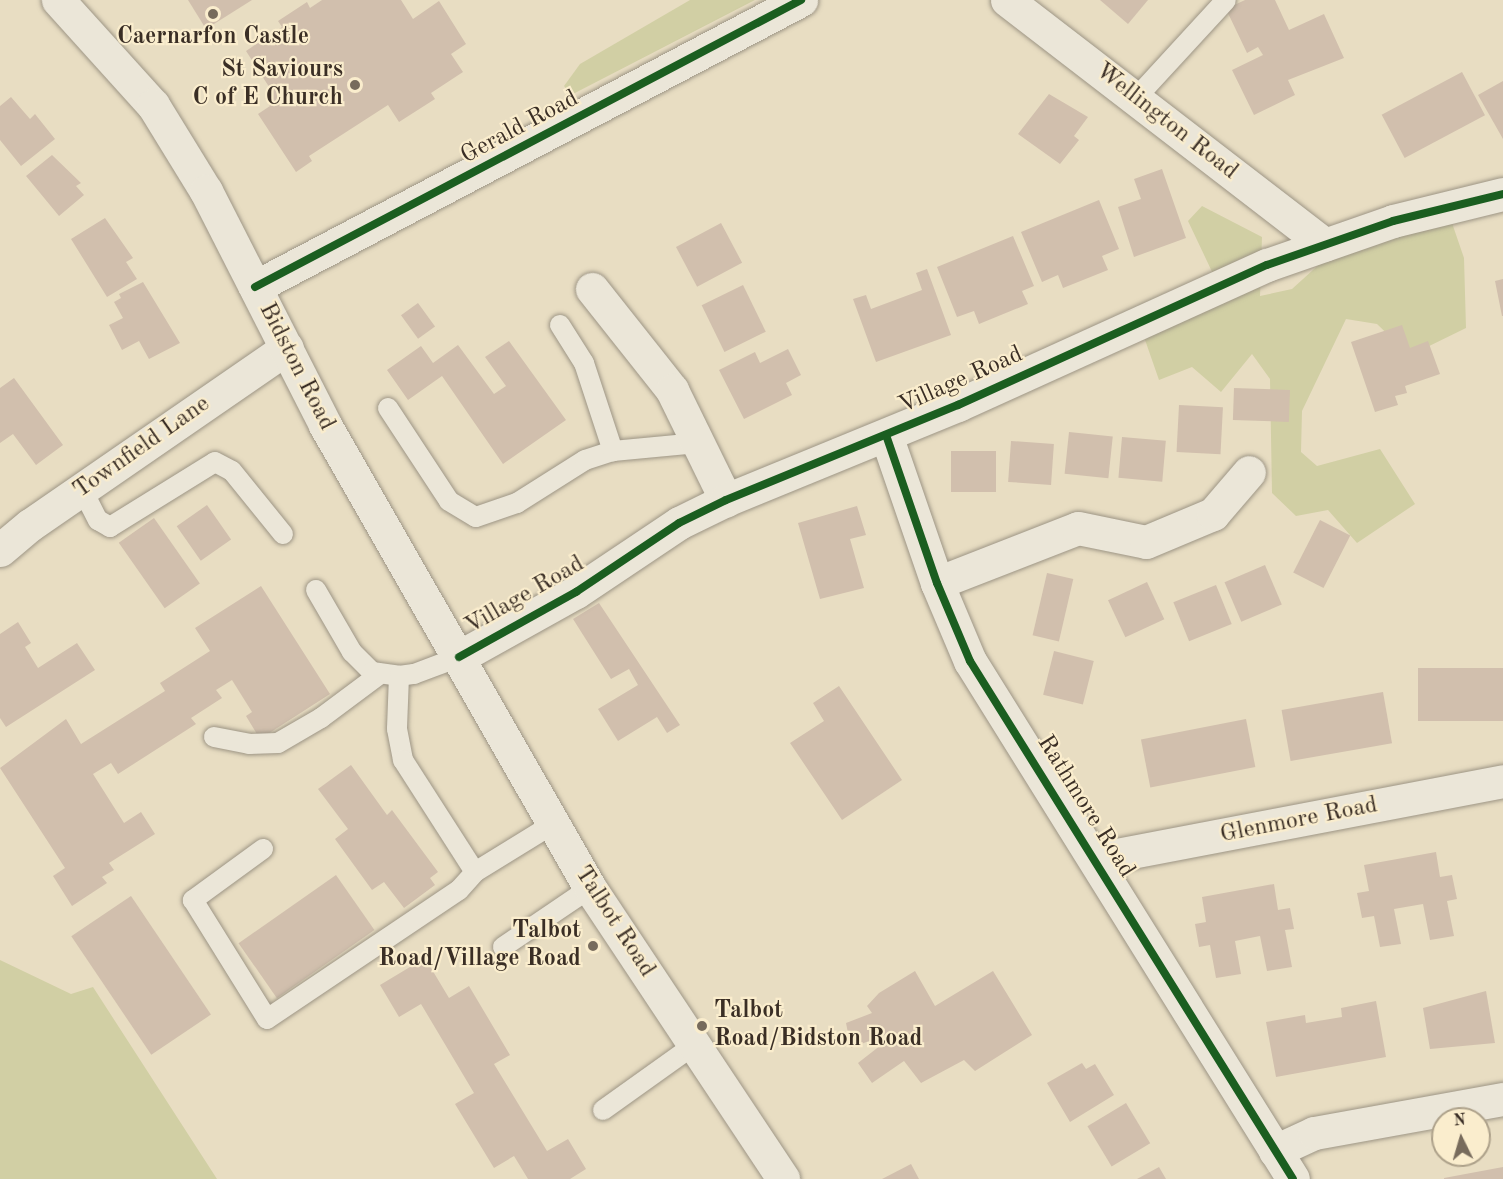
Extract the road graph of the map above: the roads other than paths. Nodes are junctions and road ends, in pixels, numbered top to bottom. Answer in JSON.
{"nodes":[{"id":1,"x":58,"y":0,"type":"edge"},
{"id":2,"x":801,"y":0,"type":"edge"},
{"id":3,"x":1007,"y":0,"type":"edge"},
{"id":4,"x":1226,"y":0,"type":"edge"},
{"id":5,"x":1135,"y":99,"type":"junction"},
{"id":6,"x":1503,"y":194,"type":"edge"},
{"id":7,"x":1325,"y":245,"type":"junction"},
{"id":8,"x":255,"y":287,"type":"junction"},
{"id":9,"x":592,"y":289,"type":"dead end"},
{"id":10,"x":560,"y":325,"type":"dead end"},
{"id":11,"x":287,"y":348,"type":"junction"},
{"id":12,"x":388,"y":408,"type":"dead end"},
{"id":13,"x":886,"y":435,"type":"junction"},
{"id":14,"x":698,"y":444,"type":"junction"},
{"id":15,"x":612,"y":451,"type":"junction"},
{"id":16,"x":1249,"y":472,"type":"dead end"},
{"id":17,"x":82,"y":489,"type":"junction"},
{"id":18,"x":726,"y":500,"type":"junction"},
{"id":19,"x":283,"y":534,"type":"dead end"},
{"id":20,"x":0,"y":550,"type":"edge"},
{"id":21,"x":937,"y":583,"type":"junction"},
{"id":22,"x":316,"y":590,"type":"dead end"},
{"id":23,"x":459,"y":657,"type":"junction"},
{"id":24,"x":389,"y":675,"type":"junction"},
{"id":25,"x":213,"y":737,"type":"dead end"},
{"id":26,"x":1503,"y":781,"type":"edge"},
{"id":27,"x":553,"y":824,"type":"junction"},
{"id":28,"x":263,"y":849,"type":"dead end"},
{"id":29,"x":1095,"y":859,"type":"junction"},
{"id":30,"x":475,"y":872,"type":"junction"},
{"id":31,"x":590,"y":888,"type":"junction"},
{"id":32,"x":503,"y":947,"type":"dead end"},
{"id":33,"x":694,"y":1046,"type":"junction"},
{"id":34,"x":1503,"y":1099,"type":"edge"},
{"id":35,"x":603,"y":1110,"type":"dead end"},
{"id":36,"x":1275,"y":1151,"type":"junction"},
{"id":37,"x":783,"y":1179,"type":"edge"},
{"id":38,"x":1293,"y":1179,"type":"edge"}],
"edges":[{"from":1,"to":8,"type":"street","name":"Bidston Road"},
{"from":2,"to":8,"type":"street","name":"Gerald Road"},
{"from":3,"to":5,"type":"street","name":"Wellington Road"},
{"from":4,"to":5,"type":"lane"},
{"from":5,"to":7,"type":"street","name":"Wellington Road"},
{"from":6,"to":7,"type":"street","name":"Village Road"},
{"from":7,"to":13,"type":"street","name":"Village Road"},
{"from":8,"to":11,"type":"street","name":"Bidston Road"},
{"from":9,"to":14,"type":"street"},
{"from":10,"to":15,"type":"lane"},
{"from":11,"to":17,"type":"street","name":"Townfield Lane"},
{"from":11,"to":23,"type":"street","name":"Bidston Road"},
{"from":12,"to":15,"type":"lane"},
{"from":13,"to":18,"type":"street","name":"Village Road"},
{"from":13,"to":21,"type":"street","name":"Rathmore Road"},
{"from":14,"to":15,"type":"lane"},
{"from":14,"to":18,"type":"street"},
{"from":16,"to":21,"type":"street"},
{"from":17,"to":19,"type":"lane"},
{"from":17,"to":20,"type":"street","name":"Townfield Lane"},
{"from":18,"to":23,"type":"street","name":"Village Road"},
{"from":21,"to":29,"type":"street","name":"Rathmore Road"},
{"from":22,"to":24,"type":"lane"},
{"from":23,"to":24,"type":"lane"},
{"from":23,"to":27,"type":"street","name":"Talbot Road"},
{"from":24,"to":25,"type":"lane"},
{"from":24,"to":30,"type":"lane"},
{"from":26,"to":29,"type":"street","name":"Glenmore Road"},
{"from":27,"to":30,"type":"lane"},
{"from":27,"to":31,"type":"street","name":"Talbot Road"},
{"from":28,"to":30,"type":"lane"},
{"from":29,"to":36,"type":"street","name":"Rathmore Road"},
{"from":31,"to":32,"type":"lane"},
{"from":31,"to":33,"type":"street","name":"Talbot Road"},
{"from":33,"to":35,"type":"lane"},
{"from":33,"to":37,"type":"street","name":"Talbot Road"},
{"from":34,"to":36,"type":"street"},
{"from":36,"to":38,"type":"street","name":"Rathmore Road"}]}
